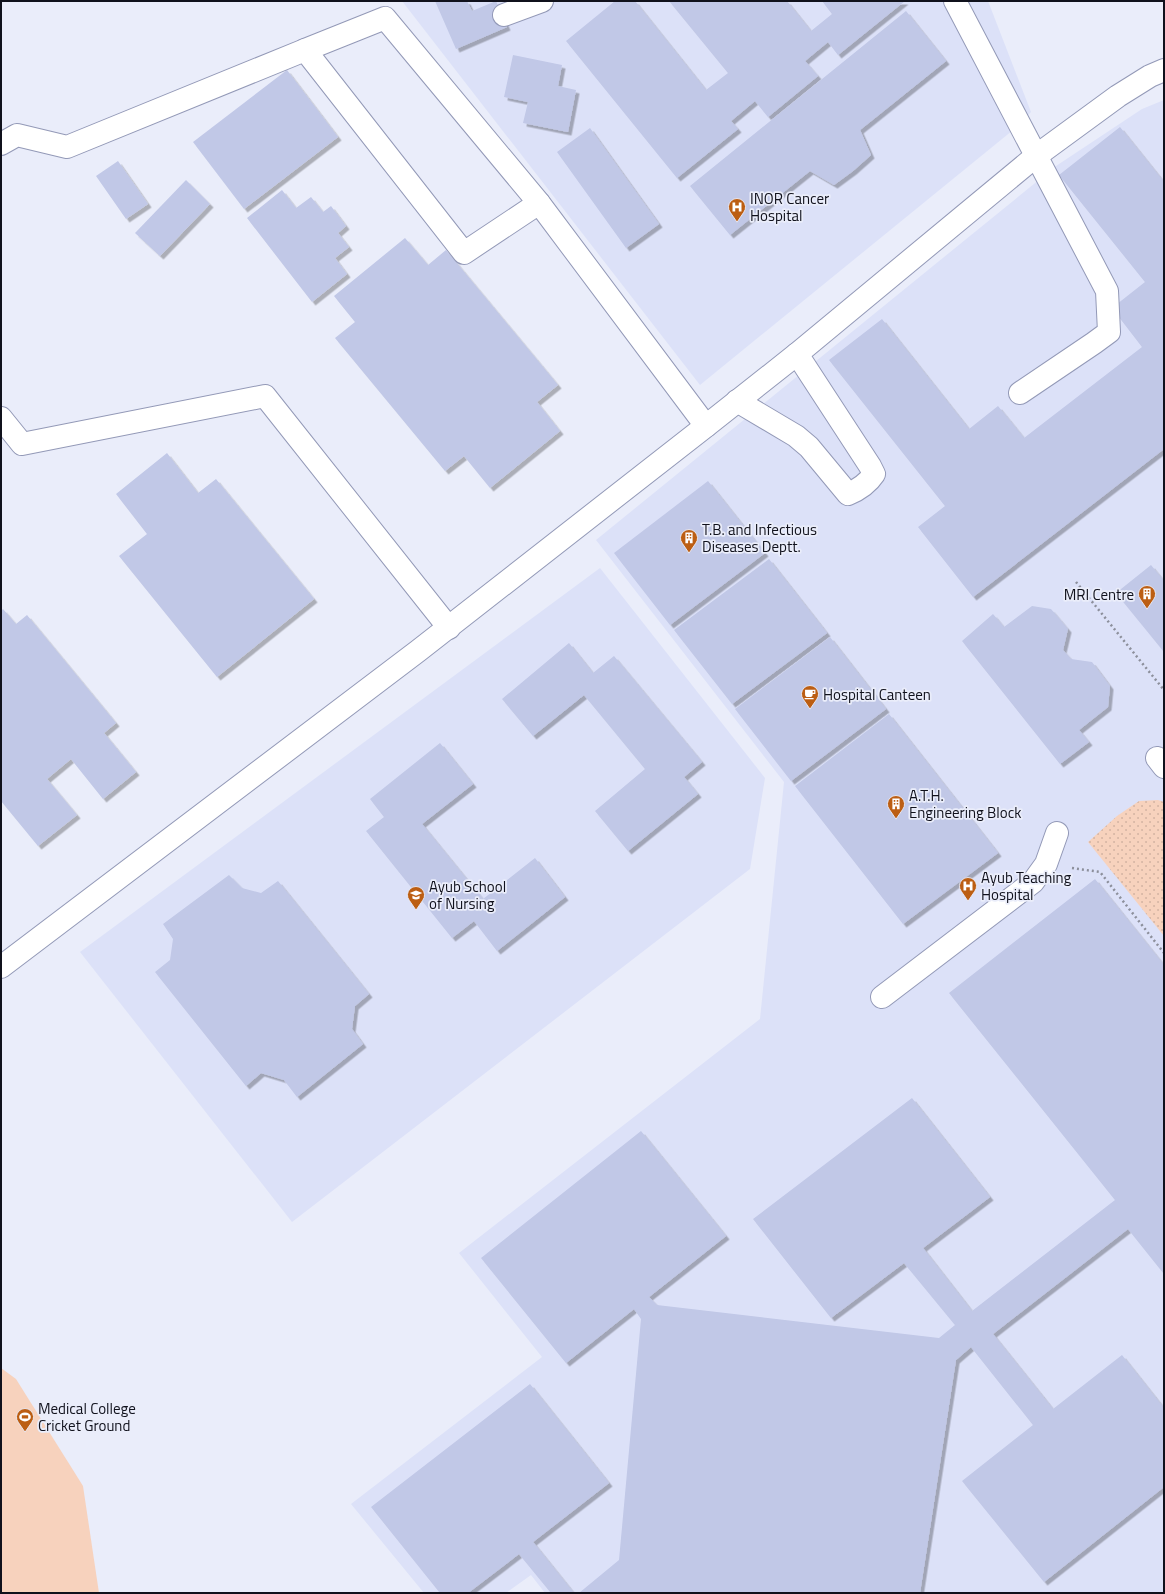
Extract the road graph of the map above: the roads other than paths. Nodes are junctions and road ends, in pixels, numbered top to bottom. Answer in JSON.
{"nodes":[{"id":1,"x":542,"y":1,"type":"edge"},
{"id":2,"x":955,"y":1,"type":"edge"},
{"id":3,"x":504,"y":15,"type":"dead end"},
{"id":4,"x":305,"y":50,"type":"junction"},
{"id":5,"x":1159,"y":75,"type":"edge"},
{"id":6,"x":1,"y":144,"type":"edge"},
{"id":7,"x":1036,"y":156,"type":"junction"},
{"id":8,"x":539,"y":202,"type":"junction"},
{"id":9,"x":797,"y":354,"type":"junction"},
{"id":10,"x":1020,"y":393,"type":"dead end"},
{"id":11,"x":737,"y":401,"type":"junction"},
{"id":12,"x":1,"y":418,"type":"edge"},
{"id":13,"x":706,"y":426,"type":"junction"},
{"id":14,"x":449,"y":628,"type":"junction"},
{"id":15,"x":1057,"y":833,"type":"dead end"},
{"id":16,"x":1,"y":967,"type":"edge"},
{"id":17,"x":882,"y":997,"type":"dead end"}],
"edges":[{"from":1,"to":3,"type":"street"},
{"from":2,"to":7,"type":"street"},
{"from":4,"to":6,"type":"street"},
{"from":4,"to":8,"type":"street"},
{"from":4,"to":8,"type":"street"},
{"from":5,"to":7,"type":"street"},
{"from":7,"to":9,"type":"street"},
{"from":7,"to":10,"type":"street"},
{"from":8,"to":13,"type":"street"},
{"from":9,"to":11,"type":"street"},
{"from":9,"to":11,"type":"street"},
{"from":11,"to":13,"type":"street"},
{"from":12,"to":14,"type":"street"},
{"from":13,"to":14,"type":"street"},
{"from":14,"to":16,"type":"street"},
{"from":15,"to":17,"type":"street"}]}
